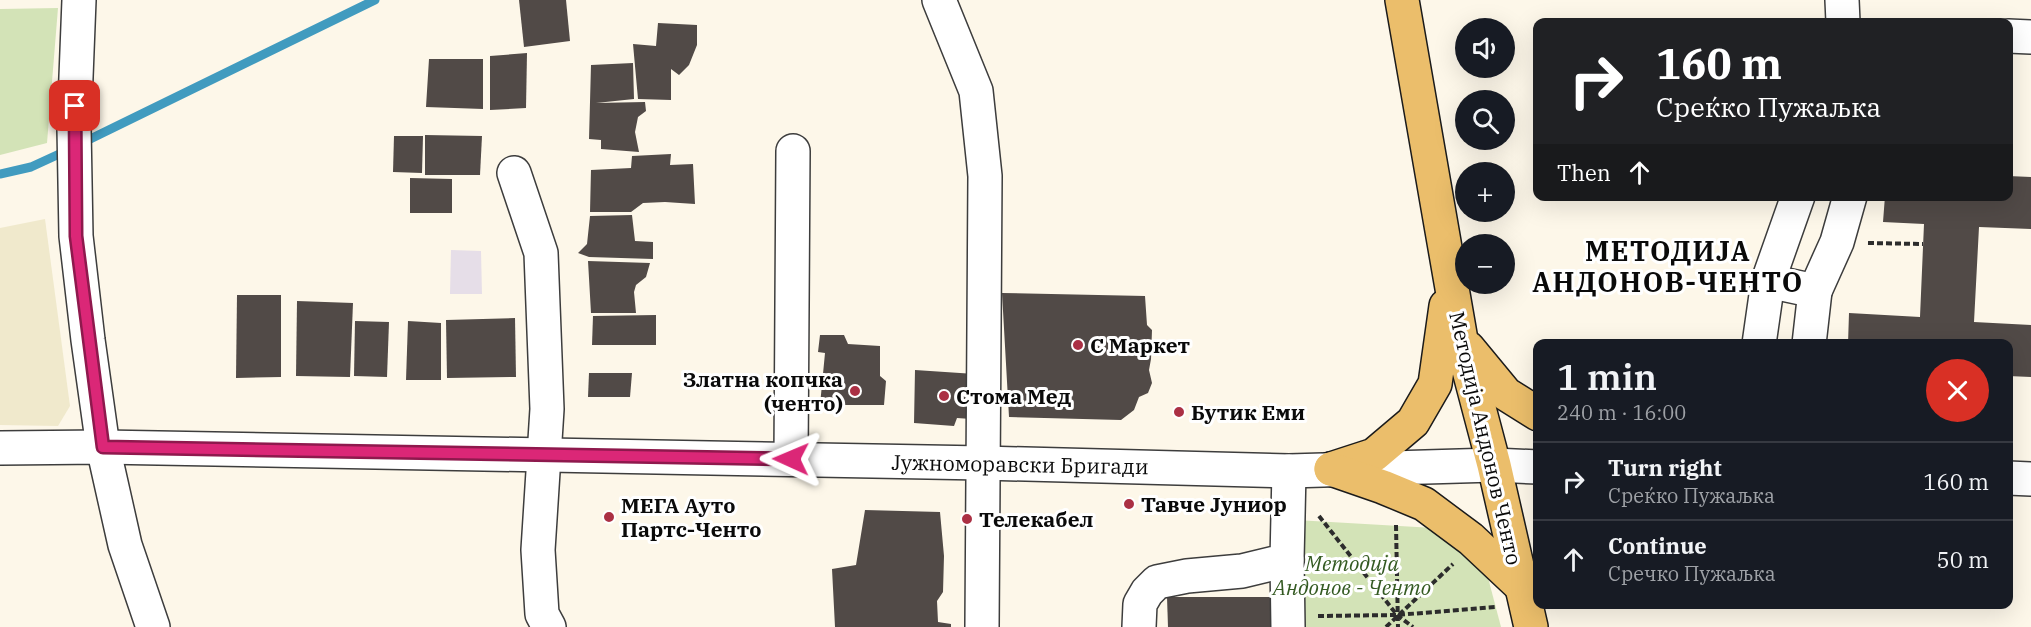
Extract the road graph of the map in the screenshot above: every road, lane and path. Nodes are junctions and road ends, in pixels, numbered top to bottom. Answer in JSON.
{"nodes":[{"id":1,"x":79,"y":0,"type":"edge"},
{"id":2,"x":939,"y":0,"type":"edge"},
{"id":3,"x":1402,"y":0,"type":"edge"},
{"id":4,"x":2013,"y":36,"type":"edge"},
{"id":5,"x":2031,"y":37,"type":"edge"},
{"id":6,"x":793,"y":151,"type":"dead end"},
{"id":7,"x":514,"y":172,"type":"dead end"},
{"id":8,"x":1796,"y":201,"type":"edge"},
{"id":9,"x":1849,"y":201,"type":"edge"},
{"id":10,"x":1837,"y":242,"type":"junction"},
{"id":11,"x":1923,"y":244,"type":"dead end"},
{"id":12,"x":1768,"y":281,"type":"junction"},
{"id":13,"x":1450,"y":284,"type":"junction"},
{"id":14,"x":1815,"y":291,"type":"junction"},
{"id":15,"x":1760,"y":339,"type":"edge"},
{"id":16,"x":1810,"y":339,"type":"edge"},
{"id":17,"x":1461,"y":340,"type":"junction"},
{"id":18,"x":1533,"y":411,"type":"edge"},
{"id":19,"x":103,"y":447,"type":"junction"},
{"id":20,"x":0,"y":448,"type":"edge"},
{"id":21,"x":545,"y":455,"type":"junction"},
{"id":22,"x":791,"y":459,"type":"junction"},
{"id":23,"x":983,"y":463,"type":"junction"},
{"id":24,"x":1494,"y":465,"type":"junction"},
{"id":25,"x":1533,"y":466,"type":"edge"},
{"id":26,"x":1331,"y":469,"type":"junction"},
{"id":27,"x":1288,"y":471,"type":"junction"},
{"id":28,"x":2013,"y":478,"type":"edge"},
{"id":29,"x":2031,"y":479,"type":"edge"},
{"id":30,"x":1315,"y":510,"type":"dead end"},
{"id":31,"x":1396,"y":523,"type":"dead end"},
{"id":32,"x":1460,"y":558,"type":"dead end"},
{"id":33,"x":1287,"y":560,"type":"junction"},
{"id":34,"x":1519,"y":585,"type":"edge"},
{"id":35,"x":1397,"y":615,"type":"junction"},
{"id":36,"x":1298,"y":622,"type":"edge"},
{"id":37,"x":153,"y":627,"type":"edge"},
{"id":38,"x":549,"y":627,"type":"edge"},
{"id":39,"x":982,"y":627,"type":"edge"},
{"id":40,"x":1139,"y":627,"type":"edge"},
{"id":41,"x":1386,"y":627,"type":"edge"},
{"id":42,"x":1398,"y":627,"type":"edge"},
{"id":43,"x":1413,"y":627,"type":"edge"},
{"id":44,"x":1532,"y":627,"type":"edge"}],
"edges":[{"from":1,"to":19,"type":"street"},
{"from":2,"to":23,"type":"street"},
{"from":3,"to":13,"type":"main road","name":"Методија Андонов Ченто"},
{"from":4,"to":5,"type":"street"},
{"from":6,"to":22,"type":"street"},
{"from":7,"to":21,"type":"street"},
{"from":8,"to":12,"type":"street"},
{"from":9,"to":10,"type":"street"},
{"from":10,"to":11,"type":"path"},
{"from":10,"to":14,"type":"street"},
{"from":12,"to":14,"type":"street"},
{"from":12,"to":15,"type":"street"},
{"from":13,"to":17,"type":"main road","name":"Методија Андонов Ченто"},
{"from":13,"to":26,"type":"main road"},
{"from":14,"to":16,"type":"street"},
{"from":17,"to":18,"type":"main road"},
{"from":17,"to":24,"type":"main road","name":"Методија Андонов Ченто"},
{"from":19,"to":20,"type":"street","name":"Јужноморавски Бригади"},
{"from":19,"to":21,"type":"street","name":"Јужноморавски Бригади"},
{"from":19,"to":37,"type":"street"},
{"from":21,"to":22,"type":"street","name":"Јужноморавски Бригади"},
{"from":21,"to":38,"type":"street"},
{"from":22,"to":23,"type":"street","name":"Јужноморавски Бригади"},
{"from":23,"to":27,"type":"street","name":"Јужноморавски Бригади"},
{"from":23,"to":39,"type":"street"},
{"from":24,"to":25,"type":"street","name":"Јужноморавски Бригади"},
{"from":24,"to":26,"type":"street","name":"Јужноморавски Бригади"},
{"from":24,"to":34,"type":"main road","name":"Методија Андонов Ченто"},
{"from":26,"to":27,"type":"street","name":"Јужноморавски Бригади"},
{"from":26,"to":34,"type":"main road"},
{"from":27,"to":33,"type":"street"},
{"from":28,"to":29,"type":"street"},
{"from":30,"to":35,"type":"path"},
{"from":31,"to":35,"type":"path"},
{"from":32,"to":35,"type":"path"},
{"from":33,"to":36,"type":"street"},
{"from":33,"to":40,"type":"street"},
{"from":34,"to":35,"type":"path"},
{"from":34,"to":44,"type":"main road","name":"Методија Андонов Ченто"},
{"from":35,"to":36,"type":"path"},
{"from":35,"to":41,"type":"path"},
{"from":35,"to":42,"type":"path"},
{"from":35,"to":43,"type":"path"}]}
